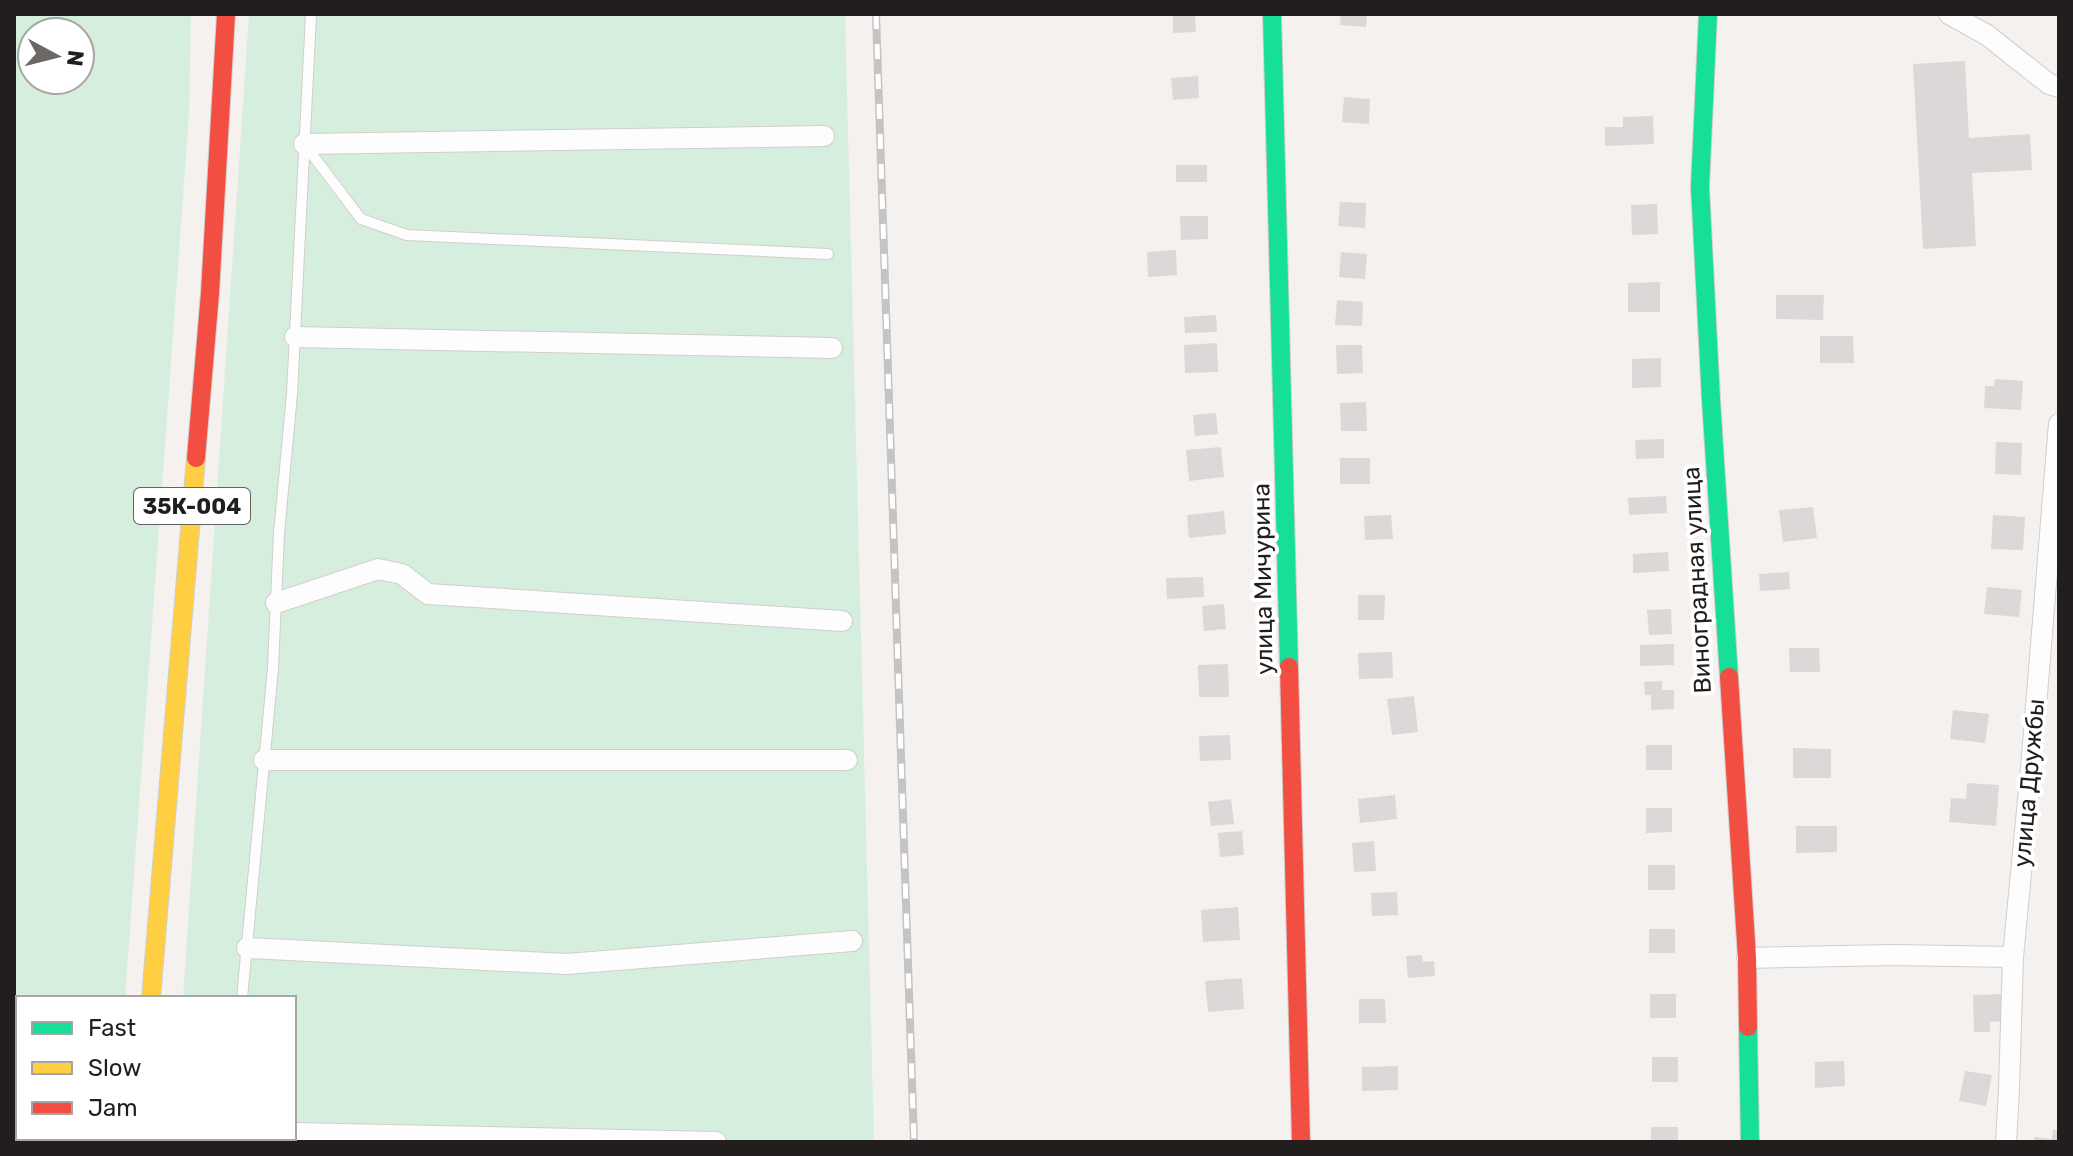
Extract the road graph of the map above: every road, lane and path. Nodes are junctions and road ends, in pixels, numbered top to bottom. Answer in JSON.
{"nodes":[{"id":1,"x":226,"y":14,"type":"edge"},
{"id":2,"x":311,"y":14,"type":"edge"},
{"id":3,"x":1272,"y":14,"type":"edge"},
{"id":4,"x":1708,"y":14,"type":"edge"},
{"id":5,"x":1949,"y":14,"type":"edge"},
{"id":6,"x":2059,"y":87,"type":"edge"},
{"id":7,"x":824,"y":136,"type":"dead end"},
{"id":8,"x":304,"y":144,"type":"junction"},
{"id":9,"x":828,"y":254,"type":"dead end"},
{"id":10,"x":295,"y":337,"type":"junction"},
{"id":11,"x":832,"y":348,"type":"dead end"},
{"id":12,"x":2059,"y":424,"type":"edge"},
{"id":13,"x":276,"y":603,"type":"junction"},
{"id":14,"x":842,"y":621,"type":"dead end"},
{"id":15,"x":264,"y":760,"type":"junction"},
{"id":16,"x":847,"y":760,"type":"dead end"},
{"id":17,"x":852,"y":941,"type":"dead end"},
{"id":18,"x":247,"y":948,"type":"junction"},
{"id":19,"x":2013,"y":957,"type":"junction"},
{"id":20,"x":1747,"y":958,"type":"junction"},
{"id":21,"x":151,"y":996,"type":"edge"},
{"id":22,"x":242,"y":996,"type":"edge"},
{"id":23,"x":296,"y":1133,"type":"edge"},
{"id":24,"x":716,"y":1142,"type":"edge"},
{"id":25,"x":1301,"y":1142,"type":"edge"},
{"id":26,"x":1750,"y":1142,"type":"edge"},
{"id":27,"x":2006,"y":1142,"type":"edge"}],
"edges":[{"from":1,"to":21,"type":"street","number":"35К-004"},
{"from":2,"to":8,"type":"lane"},
{"from":3,"to":25,"type":"street","name":"улица Мичурина"},
{"from":4,"to":20,"type":"street","name":"Виноградная улица"},
{"from":5,"to":6,"type":"street"},
{"from":7,"to":8,"type":"street"},
{"from":8,"to":9,"type":"lane"},
{"from":8,"to":10,"type":"lane"},
{"from":10,"to":11,"type":"street"},
{"from":10,"to":13,"type":"lane"},
{"from":12,"to":19,"type":"street","name":"улица Дружбы"},
{"from":13,"to":14,"type":"street"},
{"from":13,"to":15,"type":"lane"},
{"from":15,"to":16,"type":"street"},
{"from":15,"to":18,"type":"lane"},
{"from":17,"to":18,"type":"street"},
{"from":18,"to":22,"type":"lane"},
{"from":19,"to":20,"type":"street"},
{"from":19,"to":27,"type":"street","name":"улица Дружбы"},
{"from":20,"to":26,"type":"street","name":"Виноградная улица"},
{"from":23,"to":24,"type":"street"}]}
